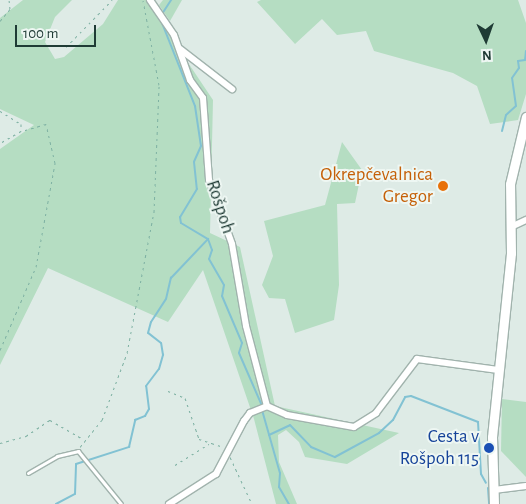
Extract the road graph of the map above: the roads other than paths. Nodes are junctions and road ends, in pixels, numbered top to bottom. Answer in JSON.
{"nodes":[{"id":1,"x":150,"y":0,"type":"edge"},
{"id":2,"x":179,"y":48,"type":"junction"},
{"id":3,"x":232,"y":89,"type":"dead end"},
{"id":4,"x":526,"y":117,"type":"edge"},
{"id":5,"x":526,"y":220,"type":"edge"},
{"id":6,"x":511,"y":227,"type":"junction"},
{"id":7,"x":498,"y":370,"type":"junction"},
{"id":8,"x":263,"y":407,"type":"junction"},
{"id":9,"x":28,"y":473,"type":"dead end"},
{"id":10,"x":526,"y":486,"type":"edge"},
{"id":11,"x":494,"y":490,"type":"junction"},
{"id":12,"x":121,"y":504,"type":"edge"},
{"id":13,"x":169,"y":504,"type":"edge"},
{"id":14,"x":494,"y":504,"type":"edge"}],
"edges":[{"from":1,"to":2,"type":"street","name":"Rošpoh"},
{"from":2,"to":3,"type":"street"},
{"from":2,"to":8,"type":"street","name":"Rošpoh"},
{"from":4,"to":6,"type":"street"},
{"from":5,"to":6,"type":"street"},
{"from":6,"to":7,"type":"street"},
{"from":7,"to":8,"type":"street"},
{"from":7,"to":11,"type":"street"},
{"from":8,"to":13,"type":"street"},
{"from":9,"to":12,"type":"lane"},
{"from":10,"to":11,"type":"street"},
{"from":11,"to":14,"type":"street"}]}
